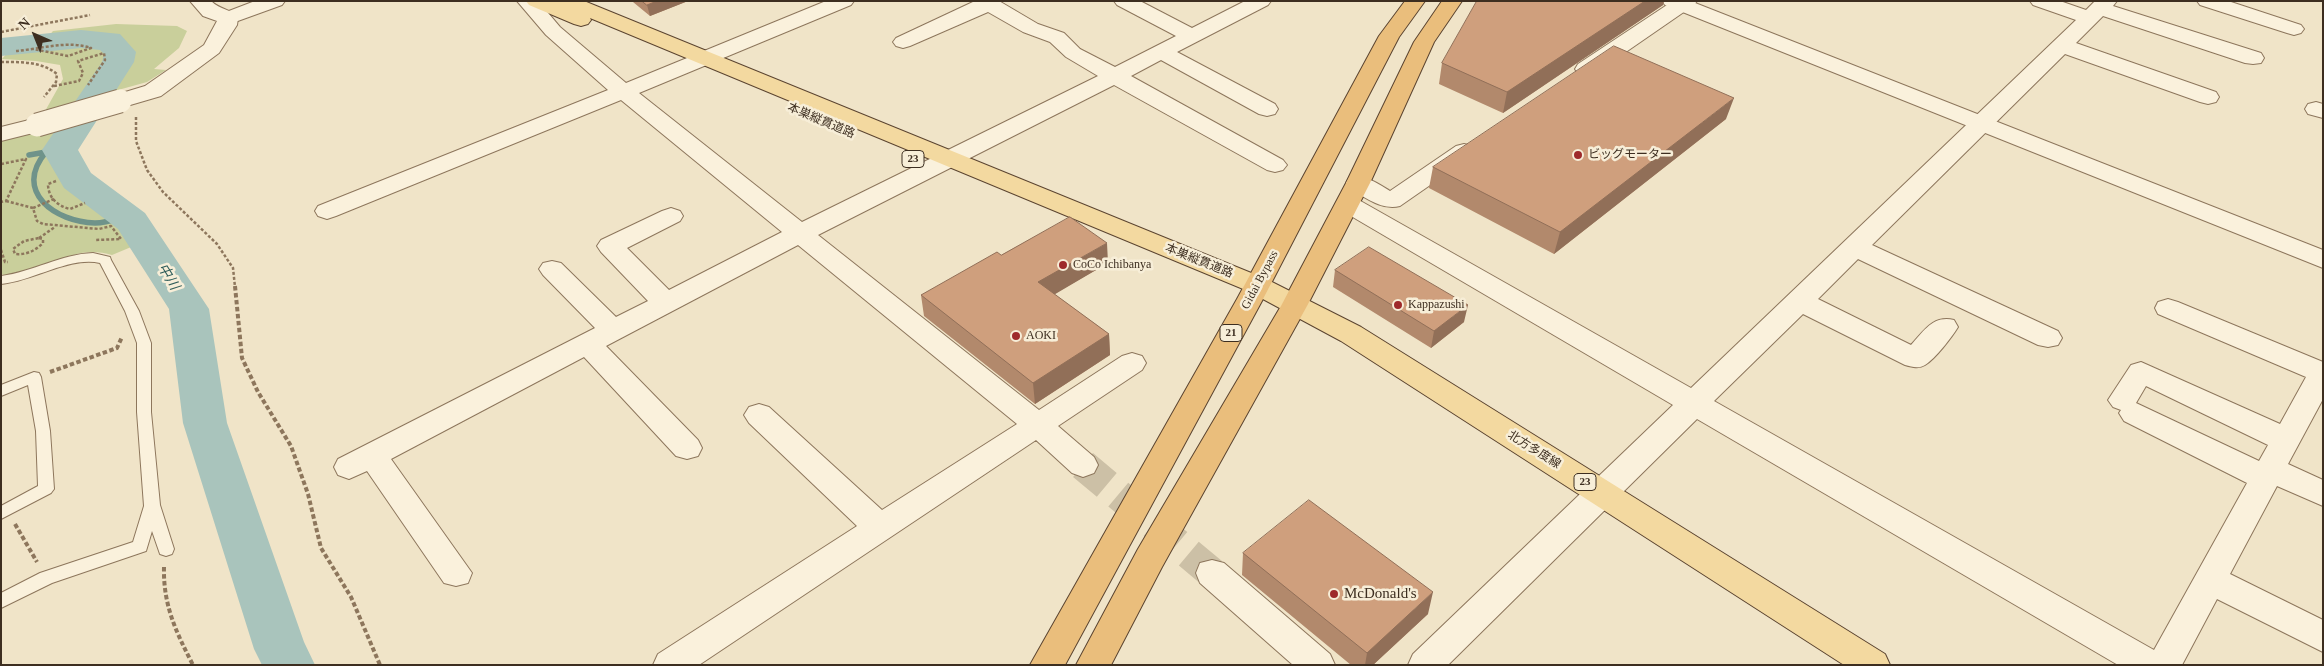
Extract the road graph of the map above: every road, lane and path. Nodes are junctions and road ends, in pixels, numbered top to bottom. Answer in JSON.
{"nodes":[{"id":1,"x":200,"y":1,"type":"edge"},
{"id":2,"x":275,"y":1,"type":"edge"},
{"id":3,"x":528,"y":1,"type":"edge"},
{"id":4,"x":536,"y":1,"type":"edge"},
{"id":5,"x":566,"y":1,"type":"edge"},
{"id":6,"x":844,"y":1,"type":"edge"},
{"id":7,"x":1124,"y":1,"type":"edge"},
{"id":8,"x":1261,"y":1,"type":"edge"},
{"id":9,"x":1415,"y":1,"type":"edge"},
{"id":10,"x":1452,"y":1,"type":"edge"},
{"id":11,"x":2040,"y":1,"type":"edge"},
{"id":12,"x":2207,"y":1,"type":"edge"},
{"id":13,"x":987,"y":2,"type":"edge"},
{"id":14,"x":1680,"y":2,"type":"edge"},
{"id":15,"x":808,"y":7,"type":"edge"},
{"id":16,"x":2099,"y":9,"type":"edge"},
{"id":17,"x":90,"y":15,"type":"dead end"},
{"id":18,"x":228,"y":18,"type":"junction"},
{"id":19,"x":2294,"y":29,"type":"dead end"},
{"id":20,"x":1,"y":32,"type":"edge"},
{"id":21,"x":1192,"y":36,"type":"junction"},
{"id":22,"x":903,"y":42,"type":"dead end"},
{"id":23,"x":2061,"y":46,"type":"junction"},
{"id":24,"x":33,"y":50,"type":"junction"},
{"id":25,"x":16,"y":51,"type":"dead end"},
{"id":26,"x":80,"y":52,"type":"junction"},
{"id":27,"x":1161,"y":52,"type":"junction"},
{"id":28,"x":89,"y":57,"type":"junction"},
{"id":29,"x":2252,"y":58,"type":"dead end"},
{"id":30,"x":699,"y":61,"type":"junction"},
{"id":31,"x":1,"y":62,"type":"edge"},
{"id":32,"x":1115,"y":76,"type":"junction"},
{"id":33,"x":1567,"y":82,"type":"edge"},
{"id":34,"x":54,"y":86,"type":"junction"},
{"id":35,"x":623,"y":91,"type":"junction"},
{"id":36,"x":83,"y":92,"type":"dead end"},
{"id":37,"x":2208,"y":97,"type":"dead end"},
{"id":38,"x":129,"y":98,"type":"junction"},
{"id":39,"x":1267,"y":109,"type":"dead end"},
{"id":40,"x":1979,"y":124,"type":"junction"},
{"id":41,"x":18,"y":130,"type":"edge"},
{"id":42,"x":1478,"y":142,"type":"edge"},
{"id":43,"x":942,"y":163,"type":"junction"},
{"id":44,"x":1,"y":164,"type":"edge"},
{"id":45,"x":1275,"y":165,"type":"dead end"},
{"id":46,"x":56,"y":180,"type":"dead end"},
{"id":47,"x":1353,"y":193,"type":"junction"},
{"id":48,"x":6,"y":200,"type":"junction"},
{"id":49,"x":54,"y":200,"type":"junction"},
{"id":50,"x":1,"y":202,"type":"edge"},
{"id":51,"x":86,"y":204,"type":"dead end"},
{"id":52,"x":33,"y":208,"type":"junction"},
{"id":53,"x":327,"y":212,"type":"dead end"},
{"id":54,"x":671,"y":216,"type":"dead end"},
{"id":55,"x":55,"y":227,"type":"junction"},
{"id":56,"x":801,"y":233,"type":"junction"},
{"id":57,"x":39,"y":238,"type":"junction"},
{"id":58,"x":90,"y":241,"type":"dead end"},
{"id":59,"x":1855,"y":247,"type":"junction"},
{"id":60,"x":1,"y":250,"type":"edge"},
{"id":61,"x":18,"y":254,"type":"junction"},
{"id":62,"x":2323,"y":260,"type":"edge"},
{"id":63,"x":8,"y":262,"type":"junction"},
{"id":64,"x":14,"y":264,"type":"dead end"},
{"id":65,"x":552,"y":269,"type":"dead end"},
{"id":66,"x":1,"y":280,"type":"edge"},
{"id":67,"x":1254,"y":292,"type":"junction"},
{"id":68,"x":1799,"y":301,"type":"junction"},
{"id":69,"x":666,"y":303,"type":"junction"},
{"id":70,"x":1294,"y":306,"type":"junction"},
{"id":71,"x":2168,"y":308,"type":"dead end"},
{"id":72,"x":132,"y":311,"type":"junction"},
{"id":73,"x":1944,"y":327,"type":"dead end"},
{"id":74,"x":612,"y":330,"type":"junction"},
{"id":75,"x":2048,"y":338,"type":"dead end"},
{"id":76,"x":587,"y":343,"type":"junction"},
{"id":77,"x":1132,"y":364,"type":"dead end"},
{"id":78,"x":2322,"y":373,"type":"edge"},
{"id":79,"x":34,"y":377,"type":"junction"},
{"id":80,"x":1,"y":391,"type":"edge"},
{"id":81,"x":1693,"y":402,"type":"junction"},
{"id":82,"x":759,"y":415,"type":"dead end"},
{"id":83,"x":1038,"y":425,"type":"junction"},
{"id":84,"x":2286,"y":440,"type":"junction"},
{"id":85,"x":687,"y":448,"type":"dead end"},
{"id":86,"x":1083,"y":465,"type":"tunnel mouth"},
{"id":87,"x":2268,"y":474,"type":"junction"},
{"id":88,"x":1601,"y":492,"type":"junction"},
{"id":89,"x":2323,"y":494,"type":"edge"},
{"id":90,"x":152,"y":505,"type":"junction"},
{"id":91,"x":4,"y":511,"type":"edge"},
{"id":92,"x":880,"y":528,"type":"junction"},
{"id":93,"x":166,"y":549,"type":"joint"},
{"id":94,"x":456,"y":573,"type":"dead end"},
{"id":95,"x":1212,"y":573,"type":"tunnel mouth"},
{"id":96,"x":46,"y":578,"type":"junction"},
{"id":97,"x":2210,"y":579,"type":"junction"},
{"id":98,"x":1,"y":601,"type":"edge"},
{"id":99,"x":2323,"y":637,"type":"edge"},
{"id":100,"x":193,"y":665,"type":"edge"},
{"id":101,"x":380,"y":665,"type":"edge"},
{"id":102,"x":670,"y":665,"type":"edge"},
{"id":103,"x":1046,"y":665,"type":"edge"},
{"id":104,"x":1094,"y":665,"type":"edge"},
{"id":105,"x":1318,"y":665,"type":"edge"},
{"id":106,"x":1425,"y":665,"type":"edge"},
{"id":107,"x":1872,"y":665,"type":"edge"},
{"id":108,"x":2149,"y":665,"type":"edge"},
{"id":109,"x":2164,"y":665,"type":"edge"}],
"edges":[{"from":1,"to":18,"type":"street"},
{"from":2,"to":18,"type":"street"},
{"from":3,"to":35,"type":"street"},
{"from":4,"to":30,"type":"main road","name":"本巣縦貫道路","number":"23"},
{"from":5,"to":30,"type":"main road","name":"本巣縦貫道路","number":"23"},
{"from":6,"to":15,"type":"street"},
{"from":7,"to":21,"type":"street"},
{"from":8,"to":21,"type":"street"},
{"from":9,"to":67,"type":"highway","name":"Gidai Bypass","number":"21"},
{"from":10,"to":47,"type":"highway"},
{"from":11,"to":16,"type":"street"},
{"from":12,"to":19,"type":"street"},
{"from":13,"to":22,"type":"street"},
{"from":13,"to":32,"type":"street"},
{"from":14,"to":33,"type":"street"},
{"from":14,"to":40,"type":"street"},
{"from":15,"to":30,"type":"street"},
{"from":16,"to":23,"type":"street"},
{"from":16,"to":29,"type":"street"},
{"from":17,"to":20,"type":"path"},
{"from":18,"to":38,"type":"street"},
{"from":21,"to":27,"type":"street"},
{"from":23,"to":37,"type":"street"},
{"from":23,"to":40,"type":"street"},
{"from":24,"to":25,"type":"path"},
{"from":24,"to":26,"type":"path"},
{"from":24,"to":26,"type":"path"},
{"from":26,"to":28,"type":"path"},
{"from":27,"to":32,"type":"street"},
{"from":27,"to":39,"type":"street"},
{"from":28,"to":34,"type":"path"},
{"from":28,"to":36,"type":"path"},
{"from":30,"to":35,"type":"street"},
{"from":30,"to":43,"type":"main road","name":"本巣縦貫道路","number":"23"},
{"from":31,"to":34,"type":"path"},
{"from":32,"to":43,"type":"street"},
{"from":32,"to":45,"type":"street"},
{"from":34,"to":41,"type":"path"},
{"from":35,"to":53,"type":"street"},
{"from":35,"to":56,"type":"street"},
{"from":38,"to":41,"type":"street","bridge":true},
{"from":38,"to":101,"type":"path"},
{"from":40,"to":59,"type":"street"},
{"from":40,"to":62,"type":"street"},
{"from":42,"to":47,"type":"street"},
{"from":43,"to":56,"type":"street"},
{"from":43,"to":67,"type":"main road","name":"本巣縦貫道路","number":"23"},
{"from":44,"to":48,"type":"path"},
{"from":46,"to":49,"type":"path"},
{"from":47,"to":70,"type":"highway"},
{"from":47,"to":81,"type":"street"},
{"from":48,"to":50,"type":"path"},
{"from":48,"to":52,"type":"path"},
{"from":49,"to":51,"type":"path"},
{"from":49,"to":52,"type":"path"},
{"from":52,"to":55,"type":"path"},
{"from":54,"to":69,"type":"street"},
{"from":55,"to":57,"type":"path"},
{"from":55,"to":58,"type":"path"},
{"from":56,"to":69,"type":"street"},
{"from":56,"to":83,"type":"street"},
{"from":57,"to":61,"type":"path"},
{"from":57,"to":61,"type":"path"},
{"from":59,"to":68,"type":"street"},
{"from":59,"to":75,"type":"street"},
{"from":60,"to":63,"type":"path"},
{"from":61,"to":63,"type":"path"},
{"from":63,"to":64,"type":"path"},
{"from":65,"to":74,"type":"street"},
{"from":66,"to":72,"type":"lane"},
{"from":67,"to":70,"type":"main road","name":"本巣縦貫道路","number":"23"},
{"from":67,"to":103,"type":"highway","name":"Gidai Bypass","number":"21"},
{"from":68,"to":73,"type":"street"},
{"from":68,"to":81,"type":"street"},
{"from":69,"to":74,"type":"street"},
{"from":70,"to":88,"type":"main road","name":"北方多度線","number":"23"},
{"from":70,"to":104,"type":"highway"},
{"from":71,"to":78,"type":"street"},
{"from":72,"to":79,"type":"path"},
{"from":72,"to":90,"type":"lane"},
{"from":74,"to":76,"type":"street"},
{"from":76,"to":85,"type":"street"},
{"from":76,"to":94,"type":"street"},
{"from":77,"to":83,"type":"street"},
{"from":78,"to":84,"type":"street"},
{"from":79,"to":80,"type":"lane"},
{"from":79,"to":91,"type":"lane"},
{"from":81,"to":88,"type":"street"},
{"from":81,"to":108,"type":"street"},
{"from":82,"to":92,"type":"street"},
{"from":83,"to":86,"type":"street"},
{"from":83,"to":92,"type":"street"},
{"from":84,"to":87,"type":"street"},
{"from":84,"to":87,"type":"street"},
{"from":87,"to":89,"type":"street"},
{"from":87,"to":97,"type":"street"},
{"from":88,"to":106,"type":"street"},
{"from":88,"to":107,"type":"main road","name":"北方多度線","number":"23"},
{"from":90,"to":93,"type":"lane"},
{"from":90,"to":96,"type":"lane"},
{"from":91,"to":96,"type":"path"},
{"from":92,"to":102,"type":"street"},
{"from":93,"to":100,"type":"path"},
{"from":95,"to":105,"type":"street"},
{"from":96,"to":98,"type":"lane"},
{"from":97,"to":99,"type":"street"},
{"from":97,"to":109,"type":"street"}]}
